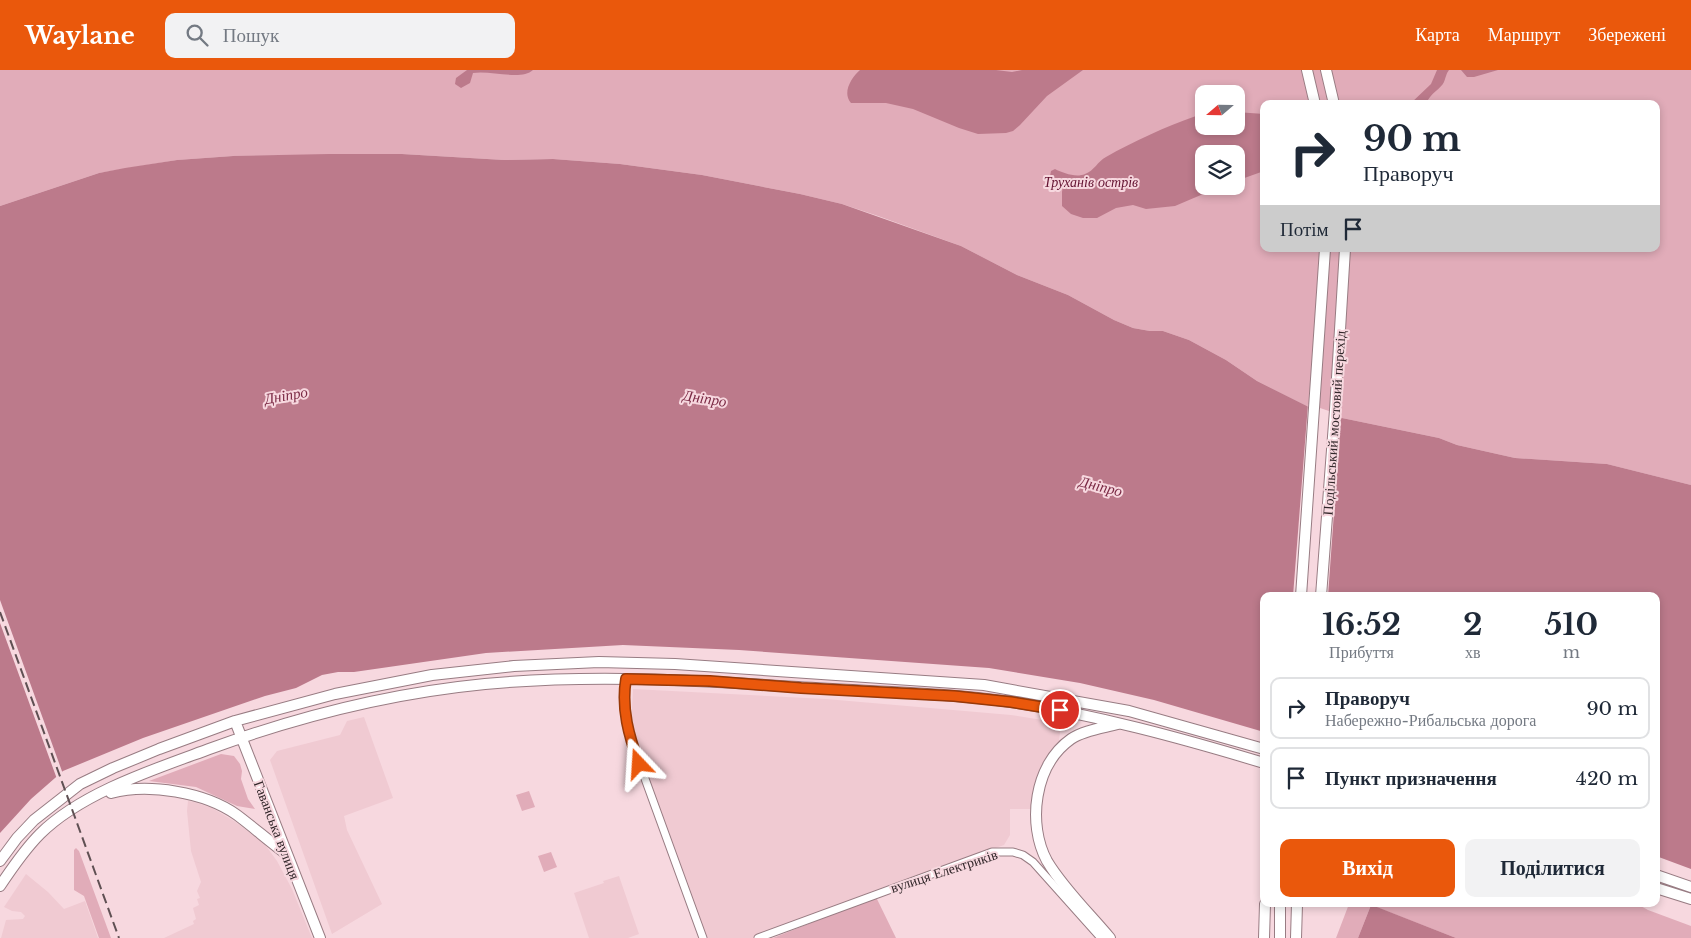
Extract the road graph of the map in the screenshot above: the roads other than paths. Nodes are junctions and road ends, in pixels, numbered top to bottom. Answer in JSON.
{"nodes":[{"id":1,"x":1307,"y":70,"type":"edge"},
{"id":2,"x":1326,"y":70,"type":"edge"},
{"id":3,"x":1314,"y":100,"type":"edge"},
{"id":4,"x":1333,"y":100,"type":"edge"},
{"id":5,"x":1325,"y":252,"type":"edge"},
{"id":6,"x":1345,"y":252,"type":"edge"},
{"id":7,"x":1301,"y":592,"type":"edge"},
{"id":8,"x":1321,"y":592,"type":"edge"},
{"id":9,"x":626,"y":679,"type":"junction"},
{"id":10,"x":235,"y":721,"type":"junction"},
{"id":11,"x":1121,"y":723,"type":"junction"},
{"id":12,"x":241,"y":737,"type":"junction"},
{"id":13,"x":1260,"y":748,"type":"edge"},
{"id":14,"x":1260,"y":761,"type":"edge"},
{"id":15,"x":88,"y":800,"type":"junction"},
{"id":16,"x":286,"y":854,"type":"junction"},
{"id":17,"x":0,"y":861,"type":"edge"},
{"id":18,"x":1660,"y":876,"type":"edge"},
{"id":19,"x":0,"y":886,"type":"edge"},
{"id":20,"x":1691,"y":887,"type":"edge"},
{"id":21,"x":1660,"y":889,"type":"edge"},
{"id":22,"x":1691,"y":899,"type":"edge"},
{"id":23,"x":1265,"y":907,"type":"edge"},
{"id":24,"x":1280,"y":907,"type":"edge"},
{"id":25,"x":1297,"y":907,"type":"edge"},
{"id":26,"x":320,"y":938,"type":"edge"},
{"id":27,"x":703,"y":938,"type":"edge"},
{"id":28,"x":758,"y":938,"type":"edge"},
{"id":29,"x":1101,"y":938,"type":"edge"},
{"id":30,"x":1110,"y":938,"type":"edge"},
{"id":31,"x":1264,"y":938,"type":"edge"},
{"id":32,"x":1280,"y":938,"type":"edge"},
{"id":33,"x":1296,"y":938,"type":"edge"}],
"edges":[{"from":1,"to":3,"type":"main road"},
{"from":2,"to":4,"type":"main road"},
{"from":5,"to":7,"type":"main road","name":"Подільський мостовий перехід"},
{"from":6,"to":8,"type":"main road","name":"Подільський мостовий перехід"},
{"from":9,"to":11,"type":"main road"},
{"from":9,"to":12,"type":"main road"},
{"from":9,"to":27,"type":"street"},
{"from":10,"to":12,"type":"main road","name":"Гаванська вулиця"},
{"from":10,"to":13,"type":"main road"},
{"from":10,"to":17,"type":"main road"},
{"from":11,"to":14,"type":"main road"},
{"from":11,"to":30,"type":"main road"},
{"from":12,"to":15,"type":"main road"},
{"from":12,"to":16,"type":"main road","name":"Гаванська вулиця"},
{"from":15,"to":16,"type":"main road"},
{"from":15,"to":19,"type":"main road"},
{"from":16,"to":26,"type":"main road","name":"Гаванська вулиця"},
{"from":18,"to":20,"type":"main road"},
{"from":21,"to":22,"type":"main road"},
{"from":23,"to":31,"type":"main road"},
{"from":24,"to":32,"type":"main road"},
{"from":25,"to":33,"type":"main road"},
{"from":28,"to":29,"type":"street","name":"вулиця Електриків"}]}
